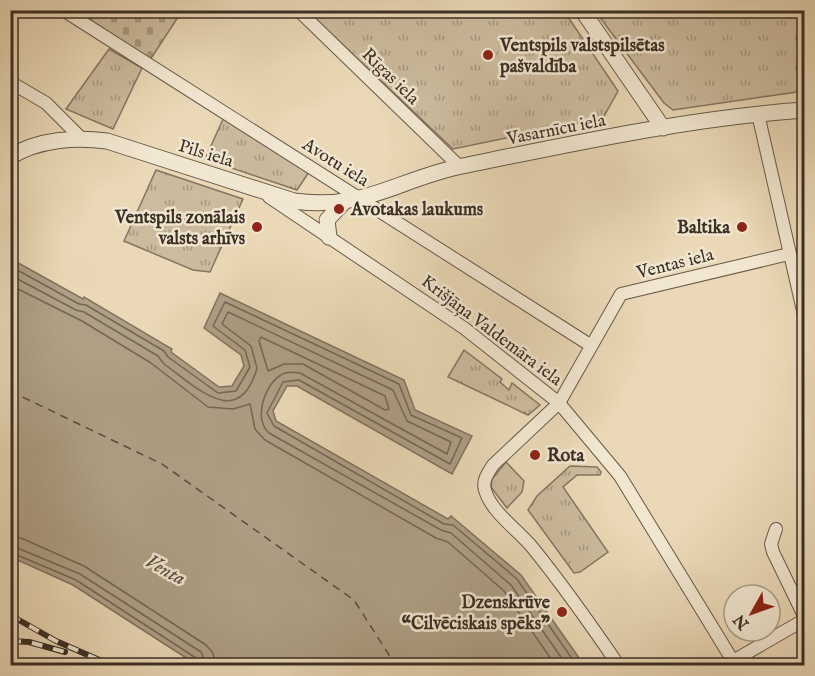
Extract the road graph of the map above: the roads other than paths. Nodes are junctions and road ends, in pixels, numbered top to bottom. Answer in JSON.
{"nodes":[{"id":1,"x":63,"y":10,"type":"edge"},
{"id":2,"x":298,"y":10,"type":"edge"},
{"id":3,"x":582,"y":10,"type":"edge"},
{"id":4,"x":10,"y":81,"type":"edge"},
{"id":5,"x":804,"y":110,"type":"edge"},
{"id":6,"x":758,"y":114,"type":"junction"},
{"id":7,"x":663,"y":128,"type":"junction"},
{"id":8,"x":81,"y":138,"type":"junction"},
{"id":9,"x":13,"y":152,"type":"edge"},
{"id":10,"x":460,"y":167,"type":"junction"},
{"id":11,"x":258,"y":190,"type":"junction"},
{"id":12,"x":362,"y":199,"type":"junction"},
{"id":13,"x":344,"y":203,"type":"junction"},
{"id":14,"x":320,"y":205,"type":"joint"},
{"id":15,"x":329,"y":237,"type":"junction"},
{"id":16,"x":789,"y":254,"type":"junction"},
{"id":17,"x":804,"y":315,"type":"edge"},
{"id":18,"x":590,"y":345,"type":"junction"},
{"id":19,"x":559,"y":402,"type":"junction"},
{"id":20,"x":776,"y":529,"type":"dead end"},
{"id":21,"x":804,"y":618,"type":"edge"},
{"id":22,"x":734,"y":664,"type":"edge"},
{"id":23,"x":618,"y":666,"type":"edge"}],
"edges":[{"from":1,"to":12,"type":"street","name":"Avotu iela"},
{"from":2,"to":10,"type":"street","name":"Rīgas iela"},
{"from":3,"to":7,"type":"street"},
{"from":4,"to":8,"type":"street"},
{"from":5,"to":6,"type":"street","name":"Vasarnīcu iela"},
{"from":6,"to":7,"type":"street","name":"Vasarnīcu iela"},
{"from":6,"to":16,"type":"street"},
{"from":7,"to":10,"type":"street","name":"Vasarnīcu iela"},
{"from":8,"to":9,"type":"street"},
{"from":8,"to":11,"type":"street","name":"Pils iela"},
{"from":10,"to":12,"type":"street","name":"Vasarnīcu iela"},
{"from":11,"to":14,"type":"street","name":"Pils iela"},
{"from":11,"to":15,"type":"street","name":"Krišjāņa Valdemāra iela"},
{"from":12,"to":13,"type":"street","name":"Vasarnīcu iela"},
{"from":12,"to":18,"type":"street","name":"Avotu iela"},
{"from":13,"to":14,"type":"street","name":"Vasarnīcu iela"},
{"from":13,"to":15,"type":"street"},
{"from":15,"to":19,"type":"street","name":"Krišjāņa Valdemāra iela"},
{"from":16,"to":17,"type":"street"},
{"from":16,"to":18,"type":"street","name":"Ventas iela"},
{"from":18,"to":19,"type":"street","name":"Ventas iela"},
{"from":19,"to":22,"type":"street","name":"Krišjāņa Valdemāra iela"},
{"from":19,"to":23,"type":"street","name":"Ventas iela"},
{"from":20,"to":21,"type":"street"},
{"from":21,"to":22,"type":"street"}]}
